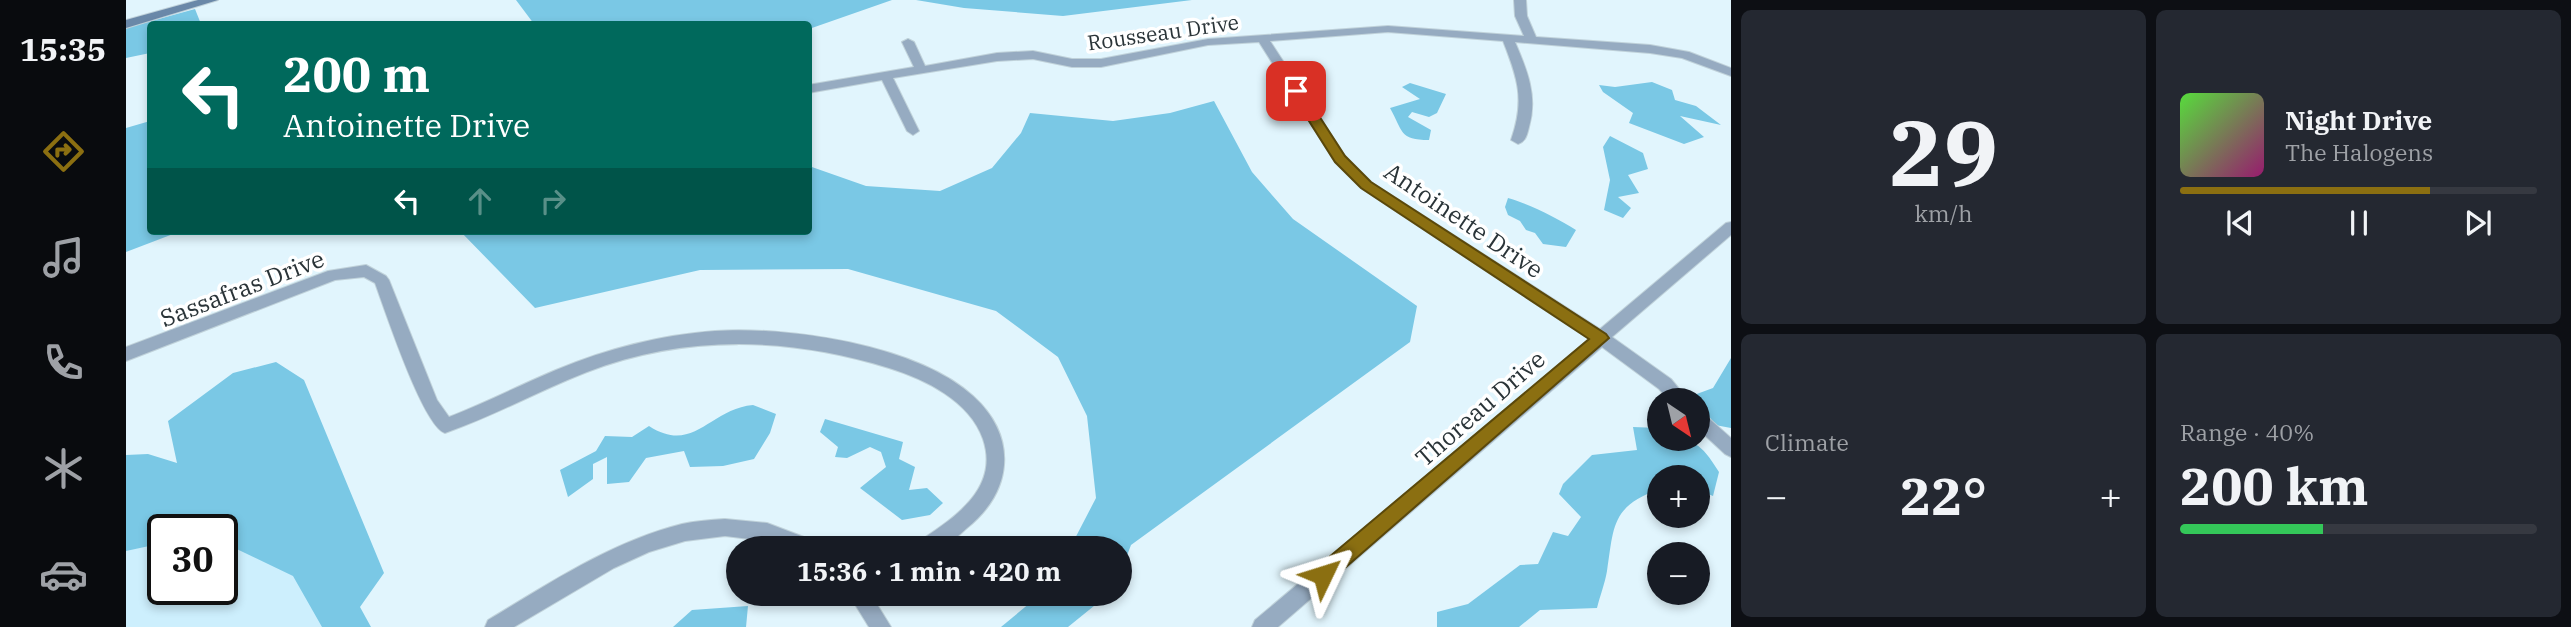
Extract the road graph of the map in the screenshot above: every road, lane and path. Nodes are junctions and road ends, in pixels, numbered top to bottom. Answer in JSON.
{"nodes":[{"id":1,"x":212,"y":0,"type":"edge"},
{"id":2,"x":1520,"y":0,"type":"edge"},
{"id":3,"x":126,"y":24,"type":"edge"},
{"id":4,"x":1507,"y":38,"type":"junction"},
{"id":5,"x":1531,"y":38,"type":"junction"},
{"id":6,"x":1263,"y":39,"type":"junction"},
{"id":7,"x":908,"y":42,"type":"dead end"},
{"id":8,"x":921,"y":69,"type":"junction"},
{"id":9,"x":1731,"y":72,"type":"edge"},
{"id":10,"x":886,"y":76,"type":"junction"},
{"id":11,"x":812,"y":88,"type":"edge"},
{"id":12,"x":913,"y":131,"type":"dead end"},
{"id":13,"x":1518,"y":140,"type":"dead end"},
{"id":14,"x":1731,"y":226,"type":"edge"},
{"id":15,"x":1601,"y":338,"type":"junction"},
{"id":16,"x":126,"y":354,"type":"edge"},
{"id":17,"x":1667,"y":388,"type":"edge"},
{"id":18,"x":1710,"y":430,"type":"edge"},
{"id":19,"x":1731,"y":449,"type":"edge"},
{"id":20,"x":787,"y":536,"type":"edge"},
{"id":21,"x":941,"y":536,"type":"edge"},
{"id":22,"x":868,"y":606,"type":"edge"},
{"id":23,"x":521,"y":620,"type":"edge"},
{"id":24,"x":495,"y":627,"type":"edge"},
{"id":25,"x":881,"y":627,"type":"edge"},
{"id":26,"x":1262,"y":627,"type":"edge"}],
"edges":[{"from":1,"to":3,"type":"main road"},
{"from":2,"to":5,"type":"street"},
{"from":4,"to":5,"type":"street","name":"Rousseau Drive"},
{"from":4,"to":6,"type":"street","name":"Rousseau Drive"},
{"from":4,"to":13,"type":"street"},
{"from":5,"to":9,"type":"street","name":"Rousseau Drive"},
{"from":6,"to":8,"type":"street","name":"Rousseau Drive"},
{"from":6,"to":15,"type":"street","name":"Antoinette Drive"},
{"from":7,"to":8,"type":"street"},
{"from":8,"to":10,"type":"street","name":"Rousseau Drive"},
{"from":10,"to":11,"type":"street","name":"Rousseau Drive"},
{"from":10,"to":12,"type":"street"},
{"from":14,"to":15,"type":"street","name":"Thoreau Drive"},
{"from":15,"to":17,"type":"street","name":"Antoinette Drive"},
{"from":15,"to":26,"type":"street","name":"Thoreau Drive"},
{"from":16,"to":21,"type":"street","name":"Sassafras Drive"},
{"from":18,"to":19,"type":"street"},
{"from":20,"to":23,"type":"street"},
{"from":22,"to":25,"type":"street"},
{"from":23,"to":24,"type":"street"}]}
